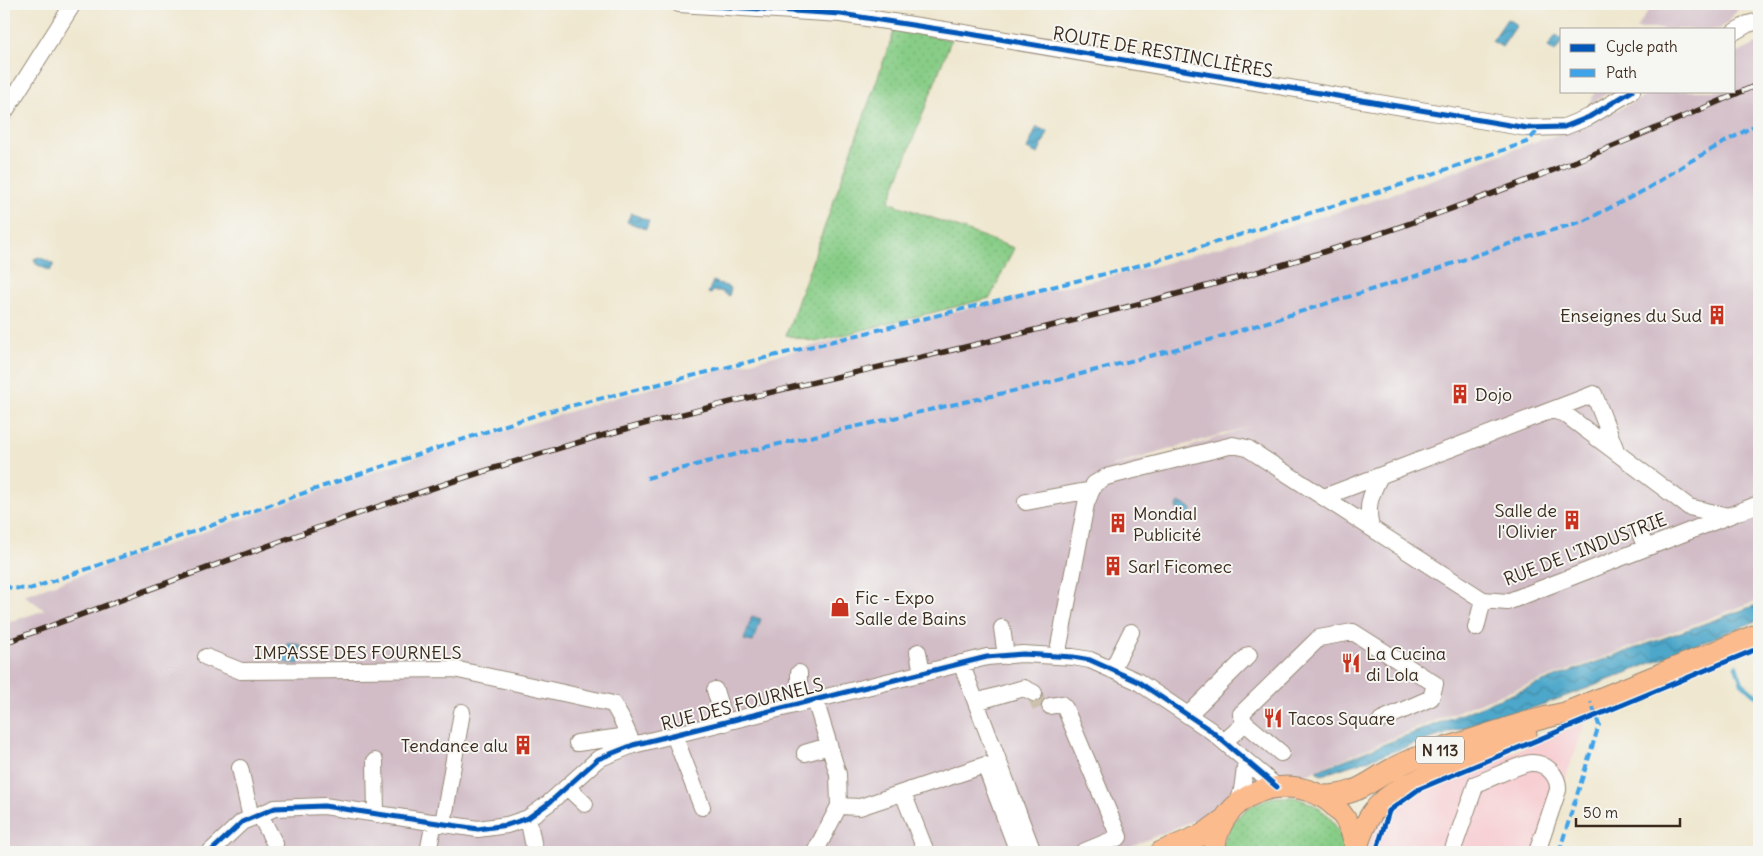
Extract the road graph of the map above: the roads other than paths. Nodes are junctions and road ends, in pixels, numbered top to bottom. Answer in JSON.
{"nodes":[{"id":1,"x":73,"y":4,"type":"edge"},
{"id":2,"x":679,"y":4,"type":"edge"},
{"id":3,"x":1759,"y":21,"type":"edge"},
{"id":4,"x":1736,"y":31,"type":"edge"},
{"id":5,"x":1630,"y":92,"type":"edge"},
{"id":6,"x":4,"y":114,"type":"edge"},
{"id":7,"x":1552,"y":410,"type":"junction"},
{"id":8,"x":1617,"y":453,"type":"junction"},
{"id":9,"x":1380,"y":476,"type":"junction"},
{"id":10,"x":1092,"y":490,"type":"junction"},
{"id":11,"x":1324,"y":497,"type":"junction"},
{"id":12,"x":1026,"y":502,"type":"dead end"},
{"id":13,"x":1759,"y":504,"type":"edge"},
{"id":14,"x":1689,"y":507,"type":"junction"},
{"id":15,"x":1728,"y":516,"type":"junction"},
{"id":16,"x":1371,"y":528,"type":"junction"},
{"id":17,"x":1638,"y":528,"type":"dead end"},
{"id":18,"x":1683,"y":534,"type":"junction"},
{"id":19,"x":1646,"y":548,"type":"junction"},
{"id":20,"x":1483,"y":600,"type":"junction"},
{"id":21,"x":1002,"y":628,"type":"dead end"},
{"id":22,"x":1476,"y":628,"type":"dead end"},
{"id":23,"x":1131,"y":632,"type":"dead end"},
{"id":24,"x":1759,"y":634,"type":"edge"},
{"id":25,"x":918,"y":652,"type":"dead end"},
{"id":26,"x":1059,"y":655,"type":"junction"},
{"id":27,"x":1249,"y":655,"type":"dead end"},
{"id":28,"x":1006,"y":656,"type":"junction"},
{"id":29,"x":206,"y":657,"type":"dead end"},
{"id":30,"x":961,"y":664,"type":"junction"},
{"id":31,"x":1112,"y":670,"type":"junction"},
{"id":32,"x":922,"y":673,"type":"junction"},
{"id":33,"x":799,"y":674,"type":"dead end"},
{"id":34,"x":715,"y":690,"type":"dead end"},
{"id":35,"x":1034,"y":693,"type":"tunnel mouth"},
{"id":36,"x":807,"y":702,"type":"junction"},
{"id":37,"x":976,"y":702,"type":"junction"},
{"id":38,"x":1050,"y":706,"type":"tunnel mouth"},
{"id":39,"x":462,"y":712,"type":"dead end"},
{"id":40,"x":1565,"y":712,"type":"junction"},
{"id":41,"x":1188,"y":715,"type":"junction"},
{"id":42,"x":1381,"y":720,"type":"dead end"},
{"id":43,"x":725,"y":722,"type":"junction"},
{"id":44,"x":1245,"y":723,"type":"junction"},
{"id":45,"x":674,"y":735,"type":"junction"},
{"id":46,"x":631,"y":741,"type":"junction"},
{"id":47,"x":1224,"y":742,"type":"junction"},
{"id":48,"x":577,"y":743,"type":"dead end"},
{"id":49,"x":829,"y":746,"type":"junction"},
{"id":50,"x":805,"y":753,"type":"dead end"},
{"id":51,"x":1281,"y":753,"type":"dead end"},
{"id":52,"x":375,"y":760,"type":"dead end"},
{"id":53,"x":1246,"y":761,"type":"junction"},
{"id":54,"x":240,"y":768,"type":"dead end"},
{"id":55,"x":567,"y":787,"type":"junction"},
{"id":56,"x":1277,"y":787,"type":"junction"},
{"id":57,"x":904,"y":793,"type":"junction"},
{"id":58,"x":1320,"y":796,"type":"junction"},
{"id":59,"x":586,"y":804,"type":"dead end"},
{"id":60,"x":1238,"y":804,"type":"junction"},
{"id":61,"x":839,"y":806,"type":"junction"},
{"id":62,"x":702,"y":807,"type":"dead end"},
{"id":63,"x":376,"y":814,"type":"junction"},
{"id":64,"x":255,"y":816,"type":"junction"},
{"id":65,"x":528,"y":818,"type":"junction"},
{"id":66,"x":1223,"y":820,"type":"junction"},
{"id":67,"x":438,"y":823,"type":"junction"},
{"id":68,"x":275,"y":844,"type":"dead end"},
{"id":69,"x":1356,"y":851,"type":"edge"},
{"id":70,"x":210,"y":852,"type":"edge"},
{"id":71,"x":428,"y":852,"type":"edge"},
{"id":72,"x":535,"y":852,"type":"edge"},
{"id":73,"x":815,"y":852,"type":"edge"},
{"id":74,"x":926,"y":852,"type":"edge"},
{"id":75,"x":1018,"y":852,"type":"edge"},
{"id":76,"x":1033,"y":852,"type":"edge"},
{"id":77,"x":1083,"y":852,"type":"edge"},
{"id":78,"x":1161,"y":852,"type":"edge"},
{"id":79,"x":1214,"y":852,"type":"edge"},
{"id":80,"x":1452,"y":852,"type":"edge"},
{"id":81,"x":1537,"y":852,"type":"edge"}],
"edges":[{"from":1,"to":6,"type":"street"},
{"from":2,"to":5,"type":"street","name":"ROUTE DE RESTINCLIÈRES"},
{"from":3,"to":4,"type":"street"},
{"from":7,"to":8,"type":"street"},
{"from":7,"to":8,"type":"street"},
{"from":7,"to":9,"type":"street"},
{"from":8,"to":14,"type":"street"},
{"from":9,"to":11,"type":"street"},
{"from":9,"to":16,"type":"street"},
{"from":10,"to":11,"type":"street","name":"RUE DE L'INDUSTRIE"},
{"from":10,"to":12,"type":"street"},
{"from":10,"to":26,"type":"street"},
{"from":11,"to":16,"type":"street","name":"RUE DE L'INDUSTRIE"},
{"from":13,"to":15,"type":"street","name":"RUE DE L'INDUSTRIE"},
{"from":14,"to":15,"type":"street"},
{"from":14,"to":18,"type":"street","name":"RUE DE L'INDUSTRIE"},
{"from":15,"to":18,"type":"street","name":"RUE DE L'INDUSTRIE"},
{"from":16,"to":20,"type":"street","name":"RUE DE L'INDUSTRIE"},
{"from":17,"to":19,"type":"street"},
{"from":18,"to":19,"type":"street","name":"RUE DE L'INDUSTRIE"},
{"from":19,"to":20,"type":"street","name":"RUE DE L'INDUSTRIE"},
{"from":20,"to":22,"type":"street"},
{"from":21,"to":28,"type":"street"},
{"from":23,"to":31,"type":"street"},
{"from":24,"to":40,"type":"main road","number":"N 113"},
{"from":25,"to":32,"type":"street"},
{"from":26,"to":28,"type":"street","name":"RUE DES FOURNELS"},
{"from":26,"to":31,"type":"street","name":"RUE DES FOURNELS"},
{"from":27,"to":41,"type":"street"},
{"from":28,"to":30,"type":"street","name":"RUE DES FOURNELS"},
{"from":29,"to":46,"type":"street","name":"IMPASSE DES FOURNELS"},
{"from":30,"to":32,"type":"street","name":"RUE DES FOURNELS"},
{"from":30,"to":37,"type":"street"},
{"from":31,"to":41,"type":"street","name":"RUE DES FOURNELS"},
{"from":32,"to":36,"type":"street","name":"RUE DES FOURNELS"},
{"from":33,"to":36,"type":"street"},
{"from":34,"to":43,"type":"street"},
{"from":35,"to":37,"type":"street"},
{"from":36,"to":43,"type":"street","name":"RUE DES FOURNELS"},
{"from":36,"to":49,"type":"street","name":"RUE DES FOURNELS"},
{"from":37,"to":76,"type":"street"},
{"from":38,"to":77,"type":"street"},
{"from":39,"to":67,"type":"street"},
{"from":40,"to":58,"type":"main road","number":"N 113"},
{"from":40,"to":69,"type":"main road","number":"N 113"},
{"from":41,"to":47,"type":"street","name":"RUE DES FOURNELS"},
{"from":42,"to":44,"type":"street"},
{"from":43,"to":45,"type":"street","name":"RUE DES FOURNELS"},
{"from":44,"to":47,"type":"street"},
{"from":44,"to":51,"type":"street"},
{"from":45,"to":46,"type":"street","name":"RUE DES FOURNELS"},
{"from":45,"to":62,"type":"street"},
{"from":46,"to":48,"type":"street"},
{"from":46,"to":55,"type":"street","name":"RUE DES FOURNELS"},
{"from":47,"to":53,"type":"street","name":"RUE DES FOURNELS"},
{"from":49,"to":50,"type":"street"},
{"from":49,"to":61,"type":"street","name":"RUE DES FOURNELS"},
{"from":52,"to":63,"type":"street"},
{"from":53,"to":56,"type":"street","name":"RUE DES FOURNELS"},
{"from":53,"to":60,"type":"street"},
{"from":54,"to":64,"type":"street"},
{"from":55,"to":59,"type":"street"},
{"from":55,"to":65,"type":"street","name":"RUE DES FOURNELS"},
{"from":56,"to":58,"type":"main road"},
{"from":56,"to":60,"type":"main road"},
{"from":57,"to":61,"type":"street"},
{"from":57,"to":74,"type":"street"},
{"from":57,"to":75,"type":"street"},
{"from":58,"to":69,"type":"main road"},
{"from":60,"to":66,"type":"main road"},
{"from":61,"to":73,"type":"street"},
{"from":63,"to":64,"type":"street","name":"RUE DES FOURNELS"},
{"from":63,"to":67,"type":"street","name":"RUE DES FOURNELS"},
{"from":64,"to":68,"type":"street"},
{"from":64,"to":70,"type":"street","name":"RUE DES FOURNELS"},
{"from":65,"to":67,"type":"street","name":"RUE DES FOURNELS"},
{"from":65,"to":72,"type":"street"},
{"from":66,"to":78,"type":"main road"},
{"from":66,"to":79,"type":"main road"},
{"from":67,"to":71,"type":"street"},
{"from":80,"to":81,"type":"street"}]}
